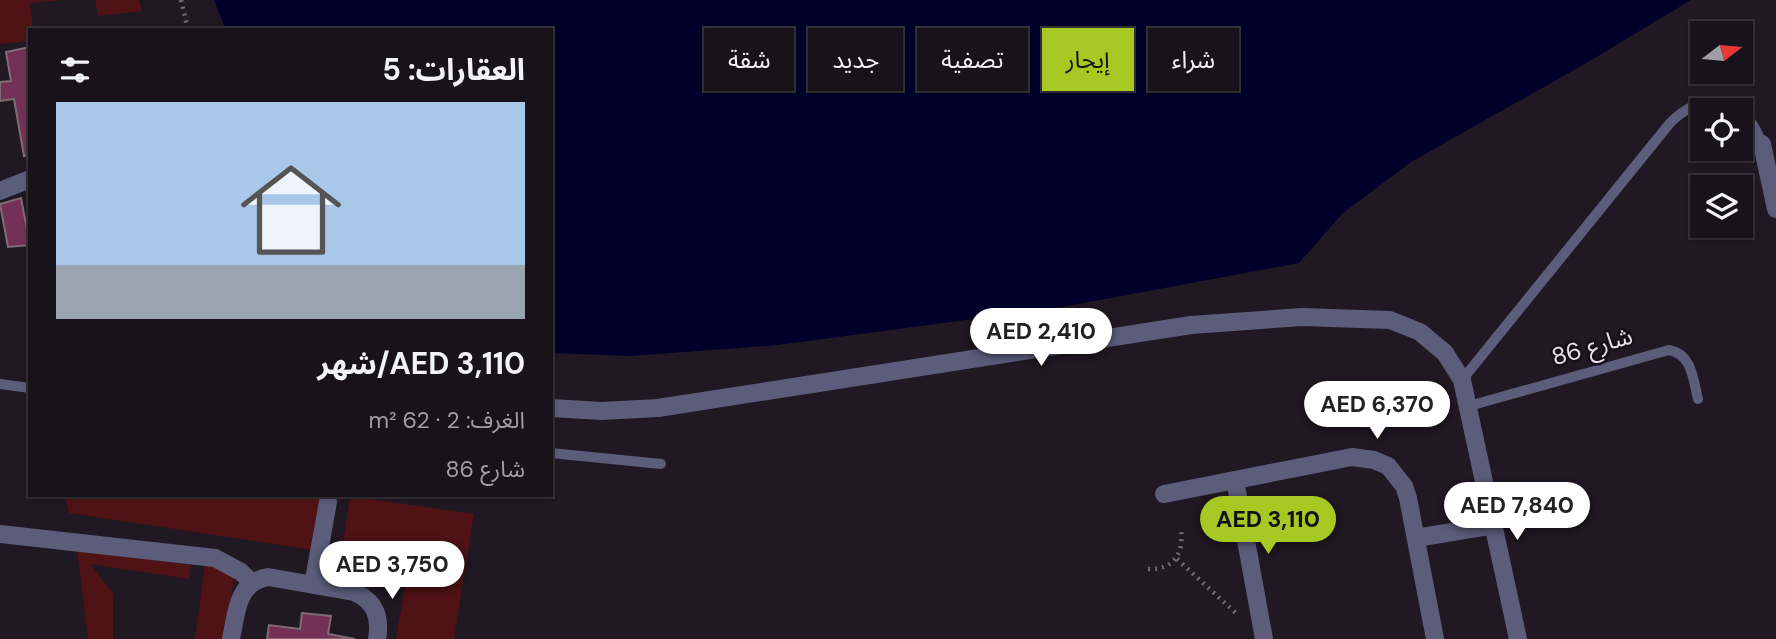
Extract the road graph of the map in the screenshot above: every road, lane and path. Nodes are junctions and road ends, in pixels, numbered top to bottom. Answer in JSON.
{"nodes":[{"id":1,"x":181,"y":0,"type":"edge"},
{"id":2,"x":188,"y":28,"type":"edge"},
{"id":3,"x":1762,"y":144,"type":"joint"},
{"id":4,"x":28,"y":180,"type":"edge"},
{"id":5,"x":0,"y":191,"type":"edge"},
{"id":6,"x":1776,"y":209,"type":"edge"},
{"id":7,"x":1462,"y":380,"type":"junction"},
{"id":8,"x":0,"y":384,"type":"edge"},
{"id":9,"x":28,"y":388,"type":"edge"},
{"id":10,"x":1698,"y":398,"type":"dead end"},
{"id":11,"x":1469,"y":406,"type":"junction"},
{"id":12,"x":553,"y":408,"type":"edge"},
{"id":13,"x":553,"y":453,"type":"edge"},
{"id":14,"x":661,"y":464,"type":"dead end"},
{"id":15,"x":1235,"y":480,"type":"junction"},
{"id":16,"x":1164,"y":494,"type":"dead end"},
{"id":17,"x":328,"y":502,"type":"dead end"},
{"id":18,"x":1494,"y":525,"type":"junction"},
{"id":19,"x":1181,"y":530,"type":"dead end"},
{"id":20,"x":0,"y":534,"type":"edge"},
{"id":21,"x":1416,"y":538,"type":"junction"},
{"id":22,"x":1177,"y":559,"type":"junction"},
{"id":23,"x":1148,"y":569,"type":"dead end"},
{"id":24,"x":251,"y":582,"type":"junction"},
{"id":25,"x":313,"y":585,"type":"junction"},
{"id":26,"x":1264,"y":638,"type":"edge"},
{"id":27,"x":231,"y":639,"type":"edge"},
{"id":28,"x":377,"y":639,"type":"edge"},
{"id":29,"x":1435,"y":639,"type":"edge"},
{"id":30,"x":1518,"y":639,"type":"edge"}],
"edges":[{"from":1,"to":2,"type":"path"},
{"from":3,"to":6,"type":"street"},
{"from":3,"to":7,"type":"lane"},
{"from":4,"to":5,"type":"street"},
{"from":7,"to":11,"type":"street"},
{"from":7,"to":12,"type":"street"},
{"from":8,"to":9,"type":"lane"},
{"from":10,"to":11,"type":"lane","name":"شارع 86"},
{"from":11,"to":18,"type":"street"},
{"from":13,"to":14,"type":"lane"},
{"from":15,"to":16,"type":"street"},
{"from":15,"to":21,"type":"street"},
{"from":15,"to":26,"type":"street"},
{"from":17,"to":25,"type":"street"},
{"from":18,"to":21,"type":"street"},
{"from":18,"to":30,"type":"street"},
{"from":19,"to":22,"type":"path"},
{"from":20,"to":24,"type":"street"},
{"from":21,"to":29,"type":"street"},
{"from":22,"to":23,"type":"path"},
{"from":22,"to":26,"type":"path"},
{"from":24,"to":25,"type":"street"},
{"from":24,"to":27,"type":"street"},
{"from":25,"to":28,"type":"street"}]}
